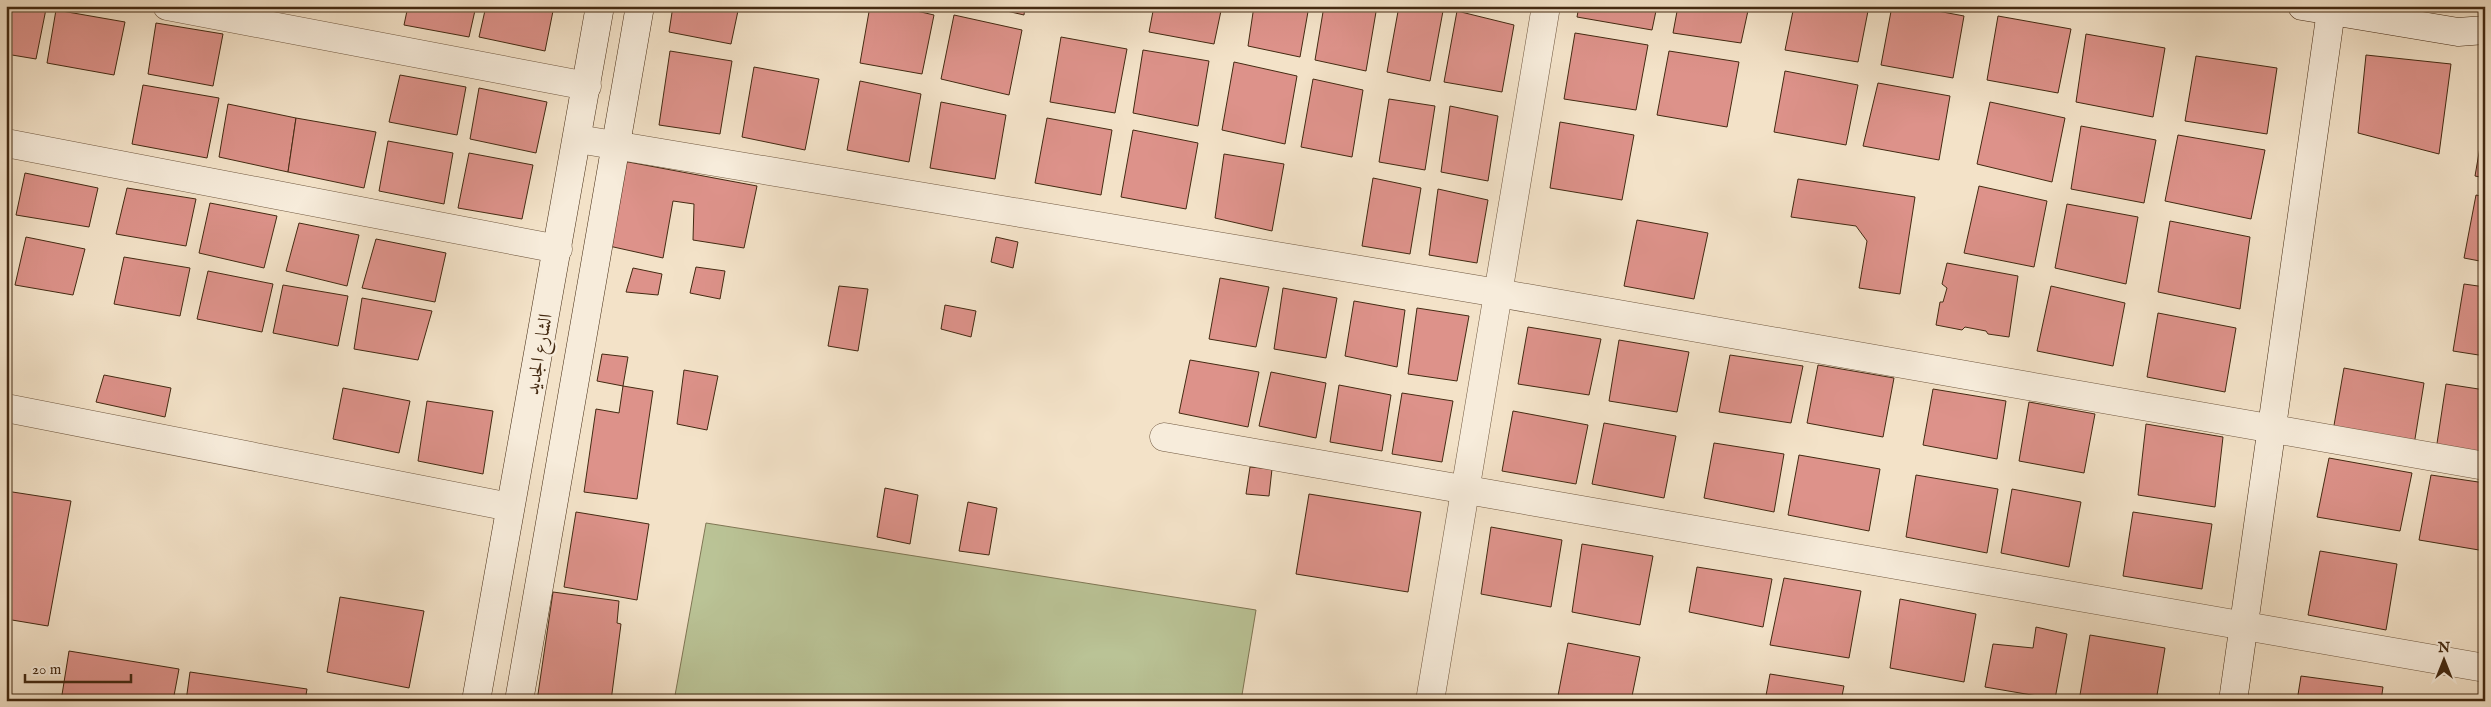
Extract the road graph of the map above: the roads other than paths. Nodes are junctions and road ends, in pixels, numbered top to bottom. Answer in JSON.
{"nodes":[{"id":1,"x":167,"y":6,"type":"edge"},
{"id":2,"x":600,"y":6,"type":"edge"},
{"id":3,"x":640,"y":6,"type":"edge"},
{"id":4,"x":1546,"y":6,"type":"edge"},
{"id":5,"x":2302,"y":6,"type":"edge"},
{"id":6,"x":2331,"y":11,"type":"junction"},
{"id":7,"x":2485,"y":30,"type":"edge"},
{"id":8,"x":587,"y":86,"type":"junction"},
{"id":9,"x":578,"y":139,"type":"junction"},
{"id":10,"x":6,"y":143,"type":"edge"},
{"id":11,"x":616,"y":146,"type":"junction"},
{"id":12,"x":558,"y":249,"type":"junction"},
{"id":13,"x":1498,"y":294,"type":"junction"},
{"id":14,"x":6,"y":408,"type":"edge"},
{"id":15,"x":2273,"y":429,"type":"junction"},
{"id":16,"x":1164,"y":437,"type":"dead end"},
{"id":17,"x":2485,"y":466,"type":"edge"},
{"id":18,"x":1465,"y":489,"type":"junction"},
{"id":19,"x":510,"y":507,"type":"junction"},
{"id":20,"x":2244,"y":626,"type":"junction"},
{"id":21,"x":2485,"y":668,"type":"edge"},
{"id":22,"x":476,"y":701,"type":"edge"},
{"id":23,"x":519,"y":701,"type":"edge"},
{"id":24,"x":1430,"y":701,"type":"edge"},
{"id":25,"x":2233,"y":701,"type":"edge"}],
"edges":[{"from":1,"to":8,"type":"street"},
{"from":2,"to":8,"type":"street","name":"الشارع الجديد"},
{"from":3,"to":11,"type":"street"},
{"from":4,"to":13,"type":"street"},
{"from":5,"to":6,"type":"street"},
{"from":6,"to":7,"type":"street"},
{"from":6,"to":15,"type":"street"},
{"from":8,"to":9,"type":"street","name":"الشارع الجديد"},
{"from":9,"to":11,"type":"street"},
{"from":9,"to":12,"type":"street","name":"الشارع الجديد"},
{"from":10,"to":12,"type":"street"},
{"from":11,"to":13,"type":"street"},
{"from":11,"to":23,"type":"street"},
{"from":12,"to":19,"type":"street","name":"الشارع الجديد"},
{"from":13,"to":15,"type":"street"},
{"from":13,"to":18,"type":"street"},
{"from":14,"to":19,"type":"street"},
{"from":15,"to":17,"type":"street"},
{"from":15,"to":20,"type":"street"},
{"from":16,"to":18,"type":"street"},
{"from":18,"to":20,"type":"street"},
{"from":18,"to":24,"type":"street"},
{"from":19,"to":22,"type":"street","name":"الشارع الجديد"},
{"from":20,"to":21,"type":"street"},
{"from":20,"to":25,"type":"street"}]}
